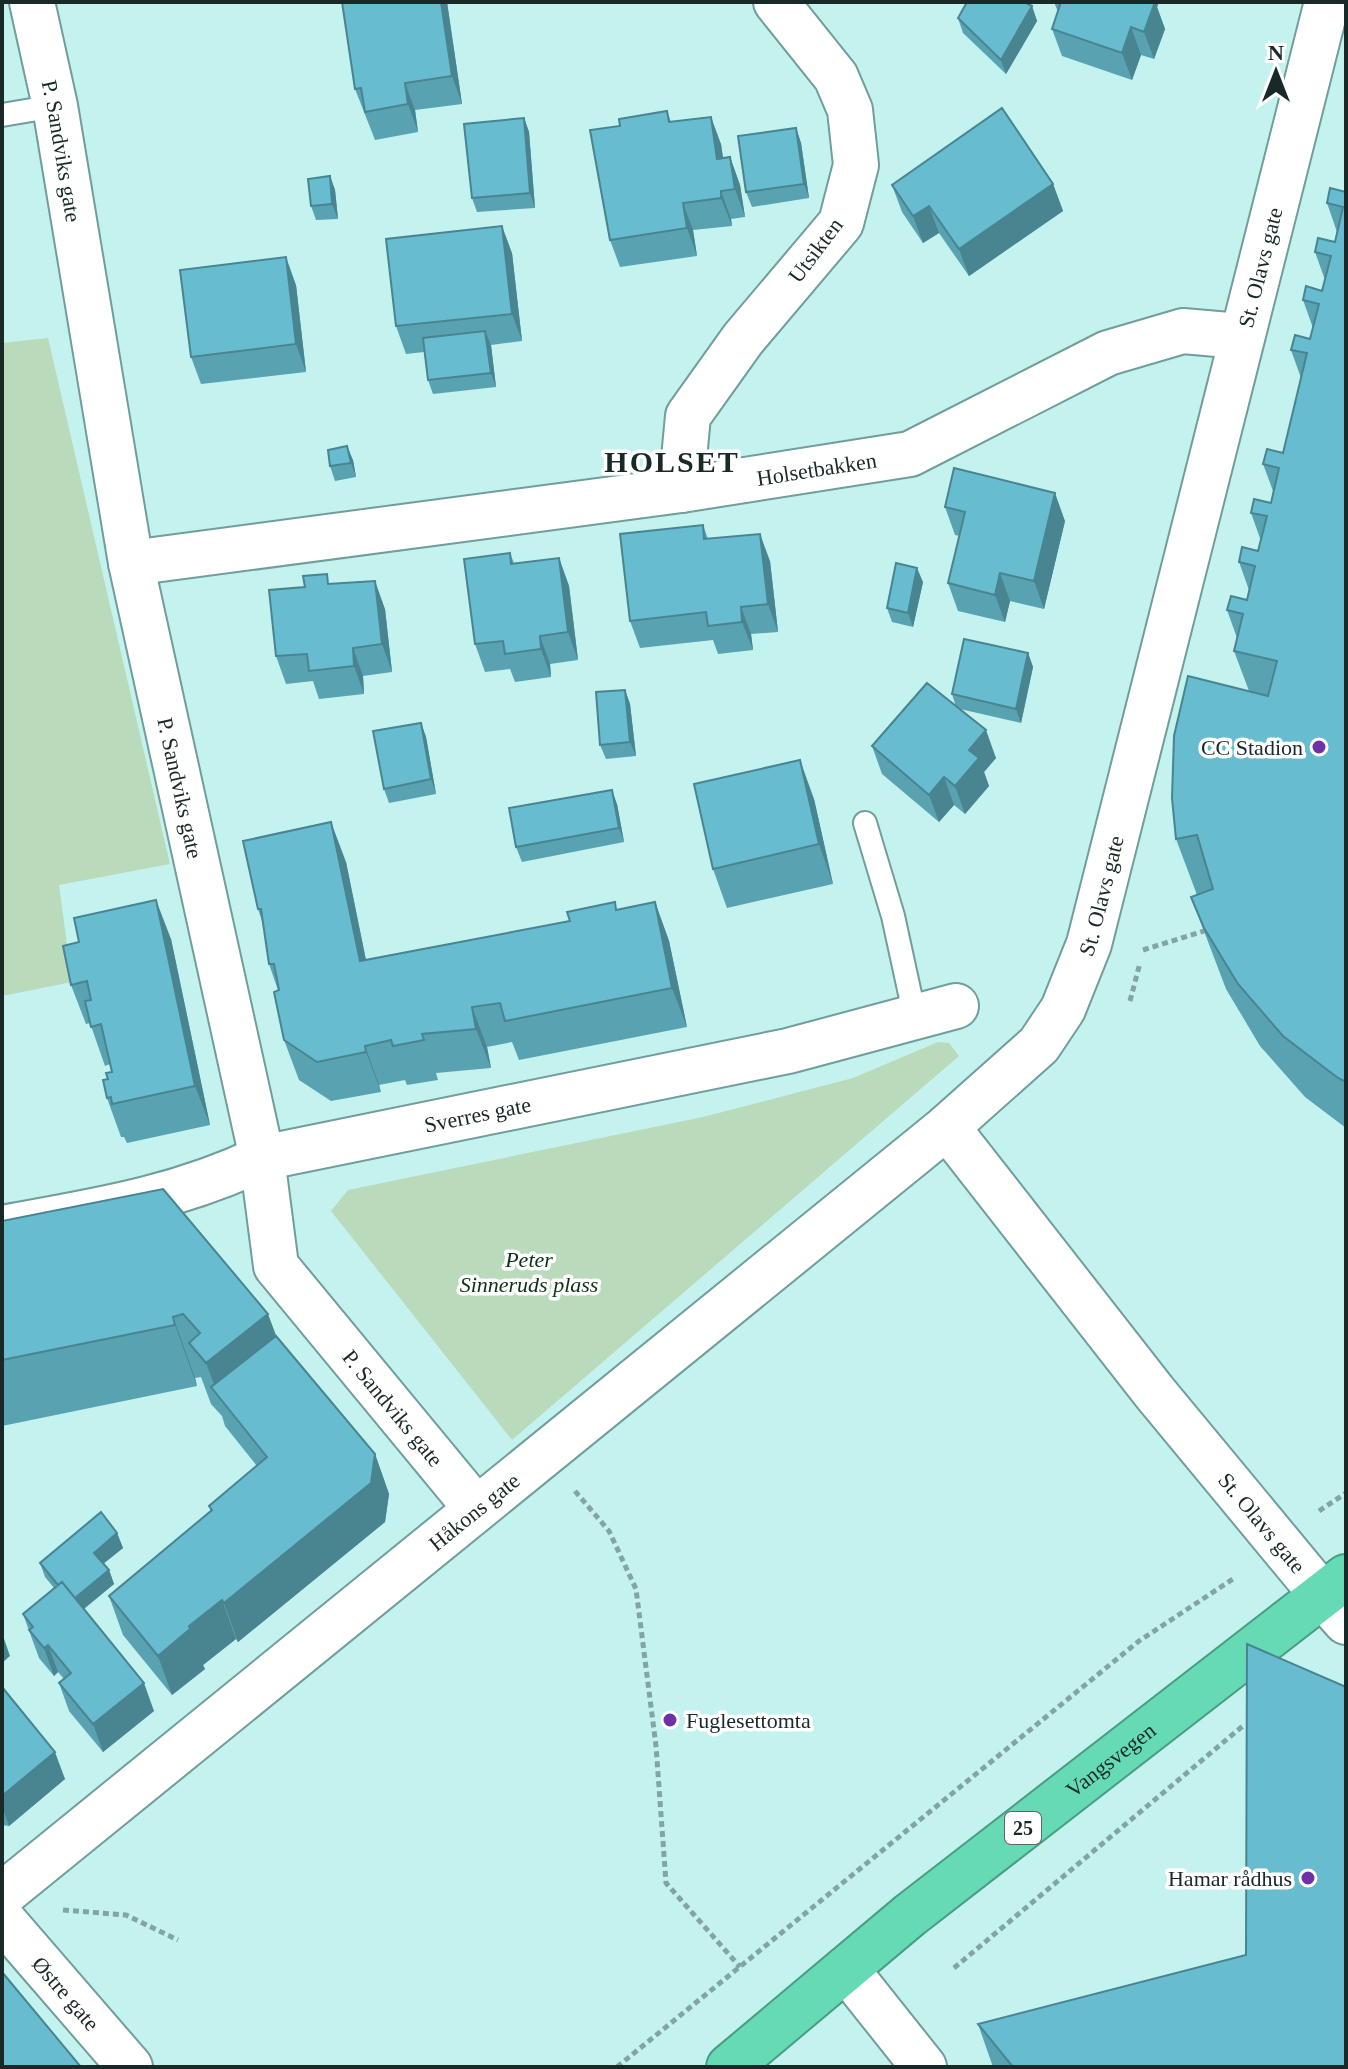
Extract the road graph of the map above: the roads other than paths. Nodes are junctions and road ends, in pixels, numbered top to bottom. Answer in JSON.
{"nodes":[{"id":1,"x":32,"y":2,"type":"edge"},
{"id":2,"x":776,"y":2,"type":"edge"},
{"id":3,"x":1327,"y":2,"type":"edge"},
{"id":4,"x":55,"y":106,"type":"junction"},
{"id":5,"x":2,"y":115,"type":"edge"},
{"id":6,"x":1240,"y":336,"type":"junction"},
{"id":7,"x":681,"y":490,"type":"junction"},
{"id":8,"x":131,"y":563,"type":"junction"},
{"id":9,"x":865,"y":823,"type":"dead end"},
{"id":10,"x":956,"y":1006,"type":"dead end"},
{"id":11,"x":915,"y":1017,"type":"junction"},
{"id":12,"x":947,"y":1127,"type":"junction"},
{"id":13,"x":262,"y":1158,"type":"junction"},
{"id":14,"x":2,"y":1228,"type":"edge"},
{"id":15,"x":475,"y":1507,"type":"junction"},
{"id":16,"x":1338,"y":1599,"type":"edge"},
{"id":17,"x":2,"y":1895,"type":"edge"},
{"id":18,"x":2,"y":1919,"type":"edge"},
{"id":19,"x":846,"y":1969,"type":"junction"},
{"id":20,"x":130,"y":2067,"type":"edge"},
{"id":21,"x":729,"y":2067,"type":"edge"},
{"id":22,"x":924,"y":2067,"type":"edge"}],
"edges":[{"from":1,"to":4,"type":"street","name":"P. Sandviks gate"},
{"from":2,"to":7,"type":"street","name":"Utsikten"},
{"from":3,"to":6,"type":"street","name":"St. Olavs gate"},
{"from":4,"to":5,"type":"lane"},
{"from":4,"to":8,"type":"street","name":"P. Sandviks gate"},
{"from":6,"to":7,"type":"street","name":"Holsetbakken"},
{"from":6,"to":12,"type":"street","name":"St. Olavs gate"},
{"from":7,"to":8,"type":"street","name":"Holsetbakken"},
{"from":8,"to":13,"type":"street","name":"P. Sandviks gate"},
{"from":9,"to":11,"type":"lane"},
{"from":10,"to":11,"type":"street","name":"Sverres gate"},
{"from":11,"to":13,"type":"street","name":"Sverres gate"},
{"from":12,"to":15,"type":"street","name":"Håkons gate"},
{"from":12,"to":16,"type":"street","name":"St. Olavs gate"},
{"from":13,"to":14,"type":"street","name":"Sverres gate"},
{"from":13,"to":15,"type":"street","name":"P. Sandviks gate"},
{"from":15,"to":17,"type":"street","name":"Håkons gate"},
{"from":16,"to":19,"type":"highway","name":"Vangsvegen","number":"25"},
{"from":18,"to":20,"type":"street","name":"Østre gate"},
{"from":19,"to":21,"type":"highway","name":"Vangsvegen","number":"25"},
{"from":19,"to":22,"type":"street"}]}
